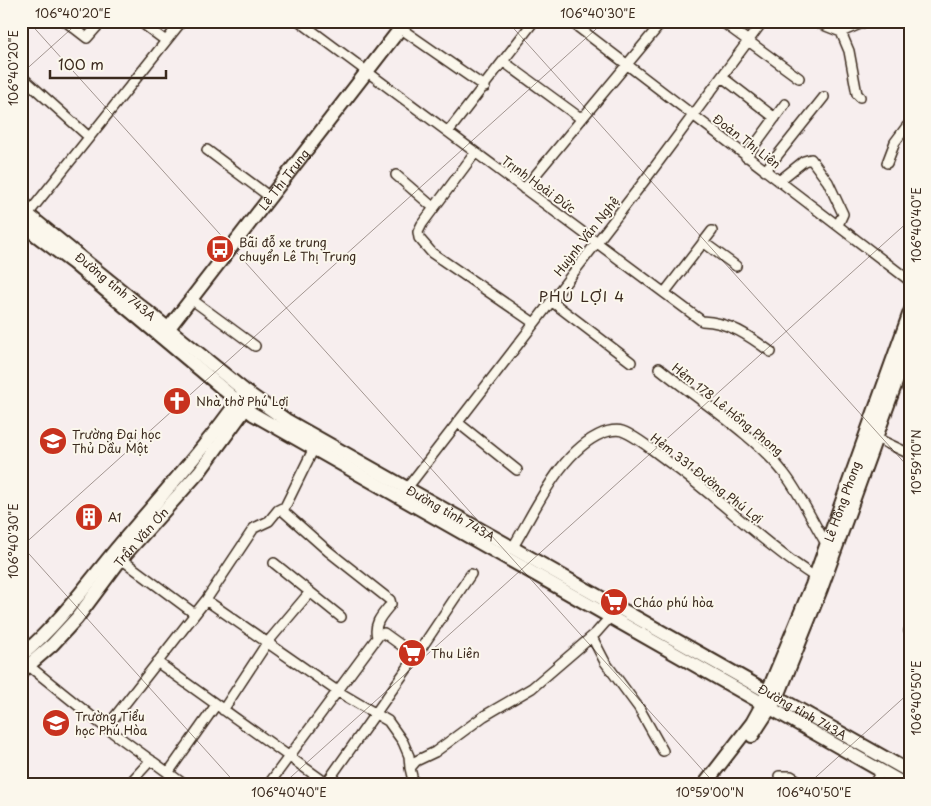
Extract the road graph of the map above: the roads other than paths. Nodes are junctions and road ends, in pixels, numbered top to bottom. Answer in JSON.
{"nodes":[{"id":1,"x":65,"y":21,"type":"edge"},
{"id":2,"x":102,"y":21,"type":"edge"},
{"id":3,"x":139,"y":21,"type":"edge"},
{"id":4,"x":182,"y":21,"type":"edge"},
{"id":5,"x":299,"y":21,"type":"edge"},
{"id":6,"x":534,"y":21,"type":"edge"},
{"id":7,"x":570,"y":21,"type":"edge"},
{"id":8,"x":663,"y":21,"type":"edge"},
{"id":9,"x":721,"y":21,"type":"edge"},
{"id":10,"x":763,"y":21,"type":"edge"},
{"id":11,"x":813,"y":21,"type":"edge"},
{"id":12,"x":866,"y":21,"type":"edge"},
{"id":13,"x":403,"y":25,"type":"edge"},
{"id":14,"x":841,"y":32,"type":"junction"},
{"id":15,"x":748,"y":40,"type":"junction"},
{"id":16,"x":166,"y":41,"type":"junction"},
{"id":17,"x":504,"y":62,"type":"junction"},
{"id":18,"x":628,"y":65,"type":"junction"},
{"id":19,"x":366,"y":71,"type":"junction"},
{"id":20,"x":21,"y":76,"type":"edge"},
{"id":21,"x":722,"y":77,"type":"junction"},
{"id":22,"x":799,"y":78,"type":"dead end"},
{"id":23,"x":485,"y":87,"type":"junction"},
{"id":24,"x":824,"y":97,"type":"dead end"},
{"id":25,"x":860,"y":97,"type":"dead end"},
{"id":26,"x":785,"y":104,"type":"dead end"},
{"id":27,"x":585,"y":115,"type":"junction"},
{"id":28,"x":693,"y":116,"type":"junction"},
{"id":29,"x":775,"y":118,"type":"junction"},
{"id":30,"x":907,"y":126,"type":"dead end"},
{"id":31,"x":448,"y":132,"type":"junction"},
{"id":32,"x":90,"y":137,"type":"junction"},
{"id":33,"x":207,"y":150,"type":"dead end"},
{"id":34,"x":475,"y":153,"type":"junction"},
{"id":35,"x":746,"y":156,"type":"junction"},
{"id":36,"x":887,"y":163,"type":"dead end"},
{"id":37,"x":765,"y":170,"type":"junction"},
{"id":38,"x":396,"y":175,"type":"dead end"},
{"id":39,"x":779,"y":181,"type":"junction"},
{"id":40,"x":524,"y":189,"type":"junction"},
{"id":41,"x":270,"y":197,"type":"junction"},
{"id":42,"x":434,"y":208,"type":"junction"},
{"id":43,"x":24,"y":221,"type":"edge"},
{"id":44,"x":838,"y":225,"type":"junction"},
{"id":45,"x":712,"y":230,"type":"dead end"},
{"id":46,"x":597,"y":242,"type":"junction"},
{"id":47,"x":703,"y":242,"type":"junction"},
{"id":48,"x":736,"y":266,"type":"dead end"},
{"id":49,"x":910,"y":281,"type":"edge"},
{"id":50,"x":665,"y":292,"type":"junction"},
{"id":51,"x":191,"y":299,"type":"junction"},
{"id":52,"x":551,"y":301,"type":"junction"},
{"id":53,"x":910,"y":312,"type":"edge"},
{"id":54,"x":534,"y":323,"type":"junction"},
{"id":55,"x":165,"y":333,"type":"junction"},
{"id":56,"x":910,"y":344,"type":"edge"},
{"id":57,"x":255,"y":346,"type":"dead end"},
{"id":58,"x":771,"y":352,"type":"dead end"},
{"id":59,"x":631,"y":362,"type":"dead end"},
{"id":60,"x":659,"y":368,"type":"dead end"},
{"id":61,"x":246,"y":399,"type":"junction"},
{"id":62,"x":457,"y":422,"type":"junction"},
{"id":63,"x":876,"y":438,"type":"junction"},
{"id":64,"x":314,"y":448,"type":"junction"},
{"id":65,"x":910,"y":454,"type":"edge"},
{"id":66,"x":517,"y":470,"type":"dead end"},
{"id":67,"x":404,"y":492,"type":"junction"},
{"id":68,"x":282,"y":508,"type":"junction"},
{"id":69,"x":827,"y":545,"type":"junction"},
{"id":70,"x":513,"y":547,"type":"junction"},
{"id":71,"x":117,"y":556,"type":"junction"},
{"id":72,"x":274,"y":563,"type":"dead end"},
{"id":73,"x":471,"y":574,"type":"dead end"},
{"id":74,"x":815,"y":577,"type":"junction"},
{"id":75,"x":310,"y":592,"type":"junction"},
{"id":76,"x":206,"y":600,"type":"junction"},
{"id":77,"x":195,"y":614,"type":"junction"},
{"id":78,"x":611,"y":616,"type":"junction"},
{"id":79,"x":341,"y":617,"type":"dead end"},
{"id":80,"x":377,"y":637,"type":"junction"},
{"id":81,"x":592,"y":637,"type":"junction"},
{"id":82,"x":267,"y":643,"type":"junction"},
{"id":83,"x":416,"y":656,"type":"junction"},
{"id":84,"x":157,"y":662,"type":"junction"},
{"id":85,"x":24,"y":664,"type":"edge"},
{"id":86,"x":337,"y":691,"type":"junction"},
{"id":87,"x":773,"y":693,"type":"junction"},
{"id":88,"x":768,"y":706,"type":"junction"},
{"id":89,"x":220,"y":708,"type":"junction"},
{"id":90,"x":375,"y":714,"type":"junction"},
{"id":91,"x":106,"y":728,"type":"junction"},
{"id":92,"x":663,"y":751,"type":"dead end"},
{"id":93,"x":288,"y":757,"type":"junction"},
{"id":94,"x":151,"y":760,"type":"junction"},
{"id":95,"x":410,"y":768,"type":"junction"},
{"id":96,"x":882,"y":771,"type":"junction"},
{"id":97,"x":910,"y":772,"type":"edge"},
{"id":98,"x":168,"y":773,"type":"junction"},
{"id":99,"x":780,"y":776,"type":"dead end"},
{"id":100,"x":326,"y":784,"type":"edge"},
{"id":101,"x":128,"y":785,"type":"edge"},
{"id":102,"x":185,"y":785,"type":"edge"},
{"id":103,"x":268,"y":785,"type":"edge"},
{"id":104,"x":414,"y":785,"type":"edge"},
{"id":105,"x":704,"y":785,"type":"edge"},
{"id":106,"x":714,"y":785,"type":"edge"},
{"id":107,"x":805,"y":785,"type":"edge"},
{"id":108,"x":874,"y":785,"type":"edge"},
{"id":109,"x":906,"y":785,"type":"edge"}],
"edges":[{"from":1,"to":2,"type":"street"},
{"from":3,"to":16,"type":"street"},
{"from":4,"to":16,"type":"street"},
{"from":5,"to":19,"type":"street","name":"Trịnh Hoài Đức"},
{"from":6,"to":17,"type":"street"},
{"from":7,"to":18,"type":"street","name":"Đoàn Thị Liên"},
{"from":8,"to":18,"type":"street"},
{"from":9,"to":15,"type":"street"},
{"from":10,"to":15,"type":"street","name":"Huỳnh Văn Nghệ"},
{"from":11,"to":14,"type":"street"},
{"from":12,"to":14,"type":"street"},
{"from":13,"to":19,"type":"main road","name":"Lê Thị Trung"},
{"from":13,"to":23,"type":"street"},
{"from":14,"to":25,"type":"street"},
{"from":15,"to":21,"type":"street","name":"Huỳnh Văn Nghệ"},
{"from":15,"to":22,"type":"street"},
{"from":16,"to":32,"type":"street"},
{"from":17,"to":23,"type":"street"},
{"from":17,"to":27,"type":"street"},
{"from":18,"to":27,"type":"street"},
{"from":18,"to":28,"type":"street","name":"Đoàn Thị Liên"},
{"from":19,"to":31,"type":"street","name":"Trịnh Hoài Đức"},
{"from":19,"to":41,"type":"main road","name":"Lê Thị Trung"},
{"from":20,"to":32,"type":"street"},
{"from":21,"to":28,"type":"street","name":"Huỳnh Văn Nghệ"},
{"from":21,"to":29,"type":"street"},
{"from":23,"to":31,"type":"street"},
{"from":24,"to":37,"type":"street"},
{"from":26,"to":29,"type":"street"},
{"from":27,"to":40,"type":"street"},
{"from":28,"to":35,"type":"street","name":"Đoàn Thị Liên"},
{"from":28,"to":46,"type":"street","name":"Huỳnh Văn Nghệ"},
{"from":29,"to":35,"type":"street"},
{"from":30,"to":36,"type":"street"},
{"from":31,"to":34,"type":"street","name":"Trịnh Hoài Đức"},
{"from":32,"to":43,"type":"street"},
{"from":33,"to":41,"type":"street"},
{"from":34,"to":40,"type":"street","name":"Trịnh Hoài Đức"},
{"from":34,"to":42,"type":"street"},
{"from":35,"to":37,"type":"street","name":"Đoàn Thị Liên"},
{"from":37,"to":39,"type":"street","name":"Đoàn Thị Liên"},
{"from":38,"to":42,"type":"street"},
{"from":39,"to":44,"type":"street","name":"Đoàn Thị Liên"},
{"from":39,"to":44,"type":"street"},
{"from":40,"to":46,"type":"street","name":"Trịnh Hoài Đức"},
{"from":41,"to":51,"type":"main road","name":"Lê Thị Trung"},
{"from":42,"to":54,"type":"street"},
{"from":43,"to":55,"type":"main road","name":"Đường tỉnh 743A"},
{"from":44,"to":49,"type":"street","name":"Đoàn Thị Liên"},
{"from":45,"to":47,"type":"street"},
{"from":46,"to":50,"type":"street","name":"Trịnh Hoài Đức"},
{"from":46,"to":52,"type":"street","name":"Huỳnh Văn Nghệ"},
{"from":47,"to":48,"type":"street"},
{"from":47,"to":50,"type":"street"},
{"from":50,"to":58,"type":"street","name":"Trịnh Hoài Đức"},
{"from":51,"to":55,"type":"main road","name":"Lê Thị Trung"},
{"from":51,"to":57,"type":"street"},
{"from":52,"to":54,"type":"street","name":"Huỳnh Văn Nghệ"},
{"from":52,"to":59,"type":"street"},
{"from":53,"to":69,"type":"main road","name":"Lê Hồng Phong"},
{"from":54,"to":62,"type":"street","name":"Huỳnh Văn Nghệ"},
{"from":55,"to":61,"type":"main road","name":"Đường tỉnh 743A"},
{"from":56,"to":63,"type":"main road","name":"Lê Hồng Phong"},
{"from":60,"to":69,"type":"street","name":"Hẻm 178 Lê Hồng Phong"},
{"from":61,"to":64,"type":"main road","name":"Đường tỉnh 743A"},
{"from":61,"to":67,"type":"main road","name":"Đường tỉnh 743A"},
{"from":61,"to":71,"type":"main road","name":"Trần Văn Ơn"},
{"from":62,"to":66,"type":"street"},
{"from":62,"to":67,"type":"street","name":"Huỳnh Văn Nghệ"},
{"from":63,"to":65,"type":"street"},
{"from":63,"to":87,"type":"main road","name":"Lê Hồng Phong"},
{"from":64,"to":67,"type":"main road","name":"Đường tỉnh 743A"},
{"from":64,"to":68,"type":"street"},
{"from":67,"to":70,"type":"main road","name":"Đường tỉnh 743A"},
{"from":67,"to":78,"type":"main road","name":"Đường tỉnh 743A"},
{"from":68,"to":76,"type":"street"},
{"from":68,"to":80,"type":"street"},
{"from":69,"to":74,"type":"main road","name":"Lê Hồng Phong"},
{"from":70,"to":74,"type":"street","name":"Hẻm 331 Đường Phú Lợi"},
{"from":70,"to":87,"type":"main road","name":"Đường tỉnh 743A"},
{"from":71,"to":77,"type":"street"},
{"from":71,"to":85,"type":"main road","name":"Trần Văn Ơn"},
{"from":72,"to":75,"type":"street"},
{"from":73,"to":83,"type":"street"},
{"from":74,"to":87,"type":"main road","name":"Lê Hồng Phong"},
{"from":75,"to":79,"type":"street"},
{"from":75,"to":82,"type":"street"},
{"from":76,"to":77,"type":"street"},
{"from":76,"to":82,"type":"street"},
{"from":77,"to":84,"type":"street"},
{"from":78,"to":81,"type":"street"},
{"from":78,"to":88,"type":"main road","name":"Đường tỉnh 743A"},
{"from":80,"to":83,"type":"street"},
{"from":80,"to":86,"type":"street"},
{"from":81,"to":92,"type":"street"},
{"from":81,"to":95,"type":"street"},
{"from":82,"to":86,"type":"street"},
{"from":82,"to":89,"type":"street"},
{"from":83,"to":90,"type":"street"},
{"from":84,"to":89,"type":"street"},
{"from":84,"to":91,"type":"street"},
{"from":85,"to":91,"type":"street"},
{"from":86,"to":90,"type":"street"},
{"from":86,"to":93,"type":"street"},
{"from":87,"to":88,"type":"main road"},
{"from":87,"to":97,"type":"main road","name":"Đường tỉnh 743A"},
{"from":88,"to":96,"type":"main road","name":"Đường tỉnh 743A"},
{"from":88,"to":105,"type":"main road"},
{"from":88,"to":106,"type":"main road"},
{"from":89,"to":93,"type":"street"},
{"from":89,"to":98,"type":"street"},
{"from":90,"to":95,"type":"street"},
{"from":90,"to":100,"type":"street"},
{"from":91,"to":94,"type":"street"},
{"from":93,"to":100,"type":"street"},
{"from":93,"to":103,"type":"street"},
{"from":94,"to":98,"type":"street"},
{"from":94,"to":101,"type":"street"},
{"from":95,"to":104,"type":"street"},
{"from":96,"to":108,"type":"street"},
{"from":96,"to":109,"type":"main road","name":"Đường tỉnh 743A"},
{"from":98,"to":102,"type":"street"},
{"from":99,"to":107,"type":"street"}]}
